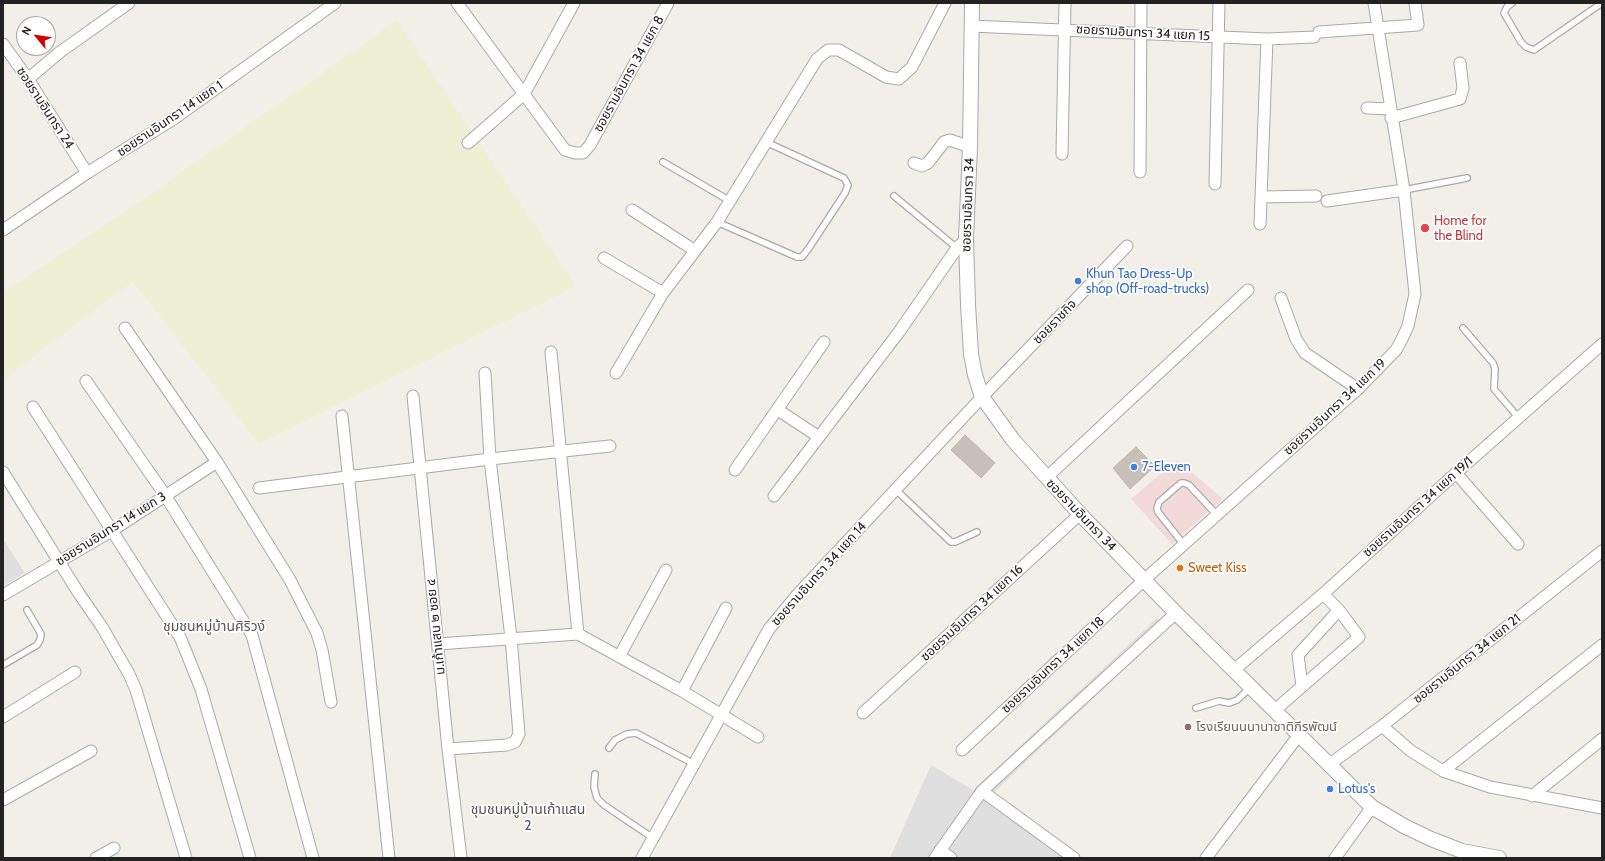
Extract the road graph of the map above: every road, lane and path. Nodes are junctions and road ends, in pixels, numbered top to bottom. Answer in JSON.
{"nodes":[{"id":1,"x":129,"y":3,"type":"edge"},
{"id":2,"x":335,"y":3,"type":"edge"},
{"id":3,"x":457,"y":3,"type":"edge"},
{"id":4,"x":470,"y":3,"type":"edge"},
{"id":5,"x":574,"y":3,"type":"edge"},
{"id":6,"x":668,"y":3,"type":"edge"},
{"id":7,"x":945,"y":3,"type":"edge"},
{"id":8,"x":972,"y":3,"type":"edge"},
{"id":9,"x":1065,"y":3,"type":"edge"},
{"id":10,"x":1141,"y":3,"type":"edge"},
{"id":11,"x":1219,"y":3,"type":"edge"},
{"id":12,"x":1374,"y":3,"type":"edge"},
{"id":13,"x":1415,"y":3,"type":"edge"},
{"id":14,"x":1512,"y":3,"type":"edge"},
{"id":15,"x":1602,"y":3,"type":"edge"},
{"id":16,"x":464,"y":13,"type":"junction"},
{"id":17,"x":971,"y":26,"type":"junction"},
{"id":18,"x":1064,"y":29,"type":"junction"},
{"id":19,"x":1378,"y":29,"type":"junction"},
{"id":20,"x":1140,"y":32,"type":"junction"},
{"id":21,"x":1218,"y":37,"type":"junction"},
{"id":22,"x":1267,"y":39,"type":"junction"},
{"id":23,"x":3,"y":44,"type":"edge"},
{"id":24,"x":1460,"y":63,"type":"dead end"},
{"id":25,"x":28,"y":80,"type":"junction"},
{"id":26,"x":524,"y":94,"type":"junction"},
{"id":27,"x":1367,"y":108,"type":"dead end"},
{"id":28,"x":1390,"y":113,"type":"junction"},
{"id":29,"x":766,"y":142,"type":"junction"},
{"id":30,"x":468,"y":143,"type":"dead end"},
{"id":31,"x":970,"y":147,"type":"junction"},
{"id":32,"x":1062,"y":154,"type":"dead end"},
{"id":33,"x":663,"y":162,"type":"dead end"},
{"id":34,"x":914,"y":163,"type":"dead end"},
{"id":35,"x":1140,"y":172,"type":"dead end"},
{"id":36,"x":87,"y":173,"type":"junction"},
{"id":37,"x":1467,"y":178,"type":"dead end"},
{"id":38,"x":1215,"y":184,"type":"dead end"},
{"id":39,"x":1404,"y":190,"type":"junction"},
{"id":40,"x":894,"y":196,"type":"dead end"},
{"id":41,"x":1316,"y":196,"type":"dead end"},
{"id":42,"x":1261,"y":197,"type":"junction"},
{"id":43,"x":730,"y":200,"type":"junction"},
{"id":44,"x":1327,"y":201,"type":"dead end"},
{"id":45,"x":632,"y":210,"type":"dead end"},
{"id":46,"x":717,"y":222,"type":"junction"},
{"id":47,"x":1260,"y":224,"type":"dead end"},
{"id":48,"x":3,"y":230,"type":"edge"},
{"id":49,"x":962,"y":243,"type":"junction"},
{"id":50,"x":1127,"y":246,"type":"dead end"},
{"id":51,"x":694,"y":250,"type":"junction"},
{"id":52,"x":604,"y":258,"type":"dead end"},
{"id":53,"x":1248,"y":290,"type":"dead end"},
{"id":54,"x":663,"y":293,"type":"junction"},
{"id":55,"x":1281,"y":298,"type":"dead end"},
{"id":56,"x":125,"y":328,"type":"dead end"},
{"id":57,"x":1463,"y":328,"type":"dead end"},
{"id":58,"x":824,"y":342,"type":"dead end"},
{"id":59,"x":1602,"y":344,"type":"edge"},
{"id":60,"x":551,"y":352,"type":"dead end"},
{"id":61,"x":616,"y":372,"type":"dead end"},
{"id":62,"x":485,"y":373,"type":"dead end"},
{"id":63,"x":86,"y":381,"type":"dead end"},
{"id":64,"x":1358,"y":389,"type":"junction"},
{"id":65,"x":413,"y":396,"type":"dead end"},
{"id":66,"x":982,"y":397,"type":"junction"},
{"id":67,"x":33,"y":406,"type":"dead end"},
{"id":68,"x":778,"y":410,"type":"junction"},
{"id":69,"x":342,"y":416,"type":"dead end"},
{"id":70,"x":1518,"y":418,"type":"junction"},
{"id":71,"x":819,"y":437,"type":"junction"},
{"id":72,"x":610,"y":446,"type":"dead end"},
{"id":73,"x":561,"y":451,"type":"junction"},
{"id":74,"x":490,"y":459,"type":"junction"},
{"id":75,"x":217,"y":462,"type":"junction"},
{"id":76,"x":420,"y":468,"type":"junction"},
{"id":77,"x":735,"y":470,"type":"dead end"},
{"id":78,"x":3,"y":472,"type":"edge"},
{"id":79,"x":1456,"y":473,"type":"junction"},
{"id":80,"x":349,"y":476,"type":"junction"},
{"id":81,"x":1046,"y":478,"type":"junction"},
{"id":82,"x":259,"y":488,"type":"dead end"},
{"id":83,"x":896,"y":490,"type":"junction"},
{"id":84,"x":165,"y":496,"type":"junction"},
{"id":85,"x":774,"y":496,"type":"dead end"},
{"id":86,"x":1080,"y":514,"type":"junction"},
{"id":87,"x":1217,"y":515,"type":"junction"},
{"id":88,"x":112,"y":530,"type":"junction"},
{"id":89,"x":977,"y":532,"type":"dead end"},
{"id":90,"x":1518,"y":544,"type":"dead end"},
{"id":91,"x":1184,"y":545,"type":"junction"},
{"id":92,"x":1602,"y":551,"type":"edge"},
{"id":93,"x":60,"y":562,"type":"junction"},
{"id":94,"x":666,"y":570,"type":"dead end"},
{"id":95,"x":1144,"y":580,"type":"junction"},
{"id":96,"x":1323,"y":594,"type":"junction"},
{"id":97,"x":3,"y":595,"type":"edge"},
{"id":98,"x":726,"y":608,"type":"dead end"},
{"id":99,"x":27,"y":610,"type":"dead end"},
{"id":100,"x":1339,"y":610,"type":"junction"},
{"id":101,"x":1176,"y":613,"type":"junction"},
{"id":102,"x":578,"y":634,"type":"junction"},
{"id":103,"x":511,"y":638,"type":"junction"},
{"id":104,"x":438,"y":644,"type":"junction"},
{"id":105,"x":1602,"y":645,"type":"edge"},
{"id":106,"x":619,"y":657,"type":"junction"},
{"id":107,"x":3,"y":665,"type":"edge"},
{"id":108,"x":1234,"y":670,"type":"junction"},
{"id":109,"x":75,"y":672,"type":"dead end"},
{"id":110,"x":1302,"y":686,"type":"junction"},
{"id":111,"x":1251,"y":687,"type":"junction"},
{"id":112,"x":682,"y":690,"type":"junction"},
{"id":113,"x":331,"y":702,"type":"dead end"},
{"id":114,"x":1196,"y":708,"type":"dead end"},
{"id":115,"x":1274,"y":710,"type":"junction"},
{"id":116,"x":863,"y":713,"type":"dead end"},
{"id":117,"x":721,"y":715,"type":"junction"},
{"id":118,"x":3,"y":717,"type":"edge"},
{"id":119,"x":1382,"y":726,"type":"junction"},
{"id":120,"x":1299,"y":735,"type":"junction"},
{"id":121,"x":758,"y":737,"type":"dead end"},
{"id":122,"x":1602,"y":739,"type":"edge"},
{"id":123,"x":609,"y":748,"type":"dead end"},
{"id":124,"x":448,"y":749,"type":"junction"},
{"id":125,"x":962,"y":750,"type":"dead end"},
{"id":126,"x":91,"y":751,"type":"dead end"},
{"id":127,"x":694,"y":764,"type":"junction"},
{"id":128,"x":1330,"y":764,"type":"junction"},
{"id":129,"x":1443,"y":771,"type":"junction"},
{"id":130,"x":595,"y":774,"type":"dead end"},
{"id":131,"x":982,"y":791,"type":"junction"},
{"id":132,"x":1532,"y":796,"type":"junction"},
{"id":133,"x":3,"y":800,"type":"edge"},
{"id":134,"x":1372,"y":807,"type":"junction"},
{"id":135,"x":1602,"y":808,"type":"edge"},
{"id":136,"x":653,"y":838,"type":"junction"},
{"id":137,"x":114,"y":848,"type":"dead end"},
{"id":138,"x":937,"y":854,"type":"edge"},
{"id":139,"x":1461,"y":854,"type":"edge"},
{"id":140,"x":96,"y":858,"type":"edge"},
{"id":141,"x":186,"y":858,"type":"edge"},
{"id":142,"x":250,"y":858,"type":"edge"},
{"id":143,"x":313,"y":858,"type":"edge"},
{"id":144,"x":389,"y":858,"type":"edge"},
{"id":145,"x":461,"y":858,"type":"edge"},
{"id":146,"x":642,"y":858,"type":"edge"},
{"id":147,"x":952,"y":858,"type":"edge"},
{"id":148,"x":1074,"y":858,"type":"edge"},
{"id":149,"x":1206,"y":858,"type":"edge"},
{"id":150,"x":1335,"y":858,"type":"edge"},
{"id":151,"x":1499,"y":858,"type":"edge"}],
"edges":[{"from":1,"to":25,"type":"street"},
{"from":2,"to":36,"type":"street","name":"ซอยรามอินทรา 14 แยก 1"},
{"from":3,"to":16,"type":"street"},
{"from":4,"to":16,"type":"street"},
{"from":5,"to":26,"type":"street"},
{"from":6,"to":26,"type":"street","name":"ซอยรามอินทรา 34 แยก 8"},
{"from":7,"to":29,"type":"street"},
{"from":8,"to":17,"type":"street","name":"ซอยรามอินทรา 34"},
{"from":9,"to":18,"type":"street"},
{"from":10,"to":20,"type":"street"},
{"from":11,"to":21,"type":"street"},
{"from":12,"to":19,"type":"street","name":"ซอยรามอินทรา 34 แยก 19"},
{"from":13,"to":19,"type":"street"},
{"from":14,"to":15,"type":"lane"},
{"from":16,"to":26,"type":"street"},
{"from":17,"to":18,"type":"street","name":"ซอยรามอินทรา 34 แยก 15"},
{"from":17,"to":31,"type":"street","name":"ซอยรามอินทรา 34"},
{"from":18,"to":20,"type":"street","name":"ซอยรามอินทรา 34 แยก 15"},
{"from":18,"to":32,"type":"street"},
{"from":19,"to":22,"type":"street","name":"ซอยรามอินทรา 34 แยก 15"},
{"from":19,"to":28,"type":"street","name":"ซอยรามอินทรา 34 แยก 19"},
{"from":20,"to":21,"type":"street","name":"ซอยรามอินทรา 34 แยก 15"},
{"from":20,"to":35,"type":"street"},
{"from":21,"to":22,"type":"street","name":"ซอยรามอินทรา 34 แยก 15"},
{"from":21,"to":38,"type":"street"},
{"from":22,"to":42,"type":"street"},
{"from":23,"to":25,"type":"street","name":"ซอยรามอินทรา 24"},
{"from":24,"to":28,"type":"street"},
{"from":25,"to":36,"type":"street","name":"ซอยรามอินทรา 24"},
{"from":26,"to":30,"type":"street"},
{"from":27,"to":28,"type":"street"},
{"from":28,"to":39,"type":"street","name":"ซอยรามอินทรา 34 แยก 19"},
{"from":29,"to":43,"type":"street"},
{"from":29,"to":46,"type":"lane"},
{"from":31,"to":34,"type":"street"},
{"from":31,"to":49,"type":"street","name":"ซอยรามอินทรา 34"},
{"from":33,"to":43,"type":"lane"},
{"from":36,"to":48,"type":"street","name":"ซอยรามอินทรา 14 แยก 1"},
{"from":37,"to":39,"type":"lane"},
{"from":39,"to":44,"type":"street"},
{"from":39,"to":64,"type":"street","name":"ซอยรามอินทรา 34 แยก 19"},
{"from":40,"to":49,"type":"lane"},
{"from":41,"to":42,"type":"street"},
{"from":42,"to":47,"type":"street"},
{"from":43,"to":46,"type":"street"},
{"from":45,"to":51,"type":"street"},
{"from":46,"to":51,"type":"street"},
{"from":49,"to":66,"type":"street","name":"ซอยรามอินทรา 34"},
{"from":49,"to":71,"type":"street"},
{"from":50,"to":66,"type":"street","name":"ซอยราชกิจ"},
{"from":51,"to":54,"type":"street"},
{"from":52,"to":54,"type":"street"},
{"from":53,"to":81,"type":"street"},
{"from":54,"to":61,"type":"street"},
{"from":55,"to":64,"type":"street"},
{"from":56,"to":75,"type":"street"},
{"from":57,"to":70,"type":"lane"},
{"from":58,"to":68,"type":"street"},
{"from":59,"to":70,"type":"street","name":"ซอยรามอินทรา 34 แยก 19/1"},
{"from":60,"to":73,"type":"street"},
{"from":62,"to":74,"type":"street"},
{"from":63,"to":84,"type":"street"},
{"from":64,"to":87,"type":"street","name":"ซอยรามอินทรา 34 แยก 19"},
{"from":65,"to":76,"type":"street","name":"ม.เก้าแสน ๒ ซอย ๔"},
{"from":66,"to":81,"type":"street","name":"ซอยรามอินทรา 34"},
{"from":66,"to":83,"type":"street","name":"ซอยรามอินทรา 34 แยก 14"},
{"from":67,"to":88,"type":"street"},
{"from":68,"to":71,"type":"street"},
{"from":68,"to":77,"type":"street"},
{"from":69,"to":80,"type":"street"},
{"from":70,"to":79,"type":"street","name":"ซอยรามอินทรา 34 แยก 19/1"},
{"from":71,"to":85,"type":"street"},
{"from":72,"to":73,"type":"street"},
{"from":73,"to":74,"type":"street"},
{"from":73,"to":102,"type":"street"},
{"from":74,"to":76,"type":"street"},
{"from":74,"to":103,"type":"street"},
{"from":75,"to":84,"type":"street","name":"ซอยรามอินทรา 14 แยก 3"},
{"from":75,"to":113,"type":"street"},
{"from":76,"to":80,"type":"street"},
{"from":76,"to":104,"type":"street","name":"ม.เก้าแสน ๒ ซอย ๔"},
{"from":78,"to":93,"type":"street"},
{"from":79,"to":90,"type":"street"},
{"from":79,"to":96,"type":"street","name":"ซอยรามอินทรา 34 แยก 19/1"},
{"from":80,"to":82,"type":"street"},
{"from":80,"to":144,"type":"street"},
{"from":81,"to":86,"type":"street","name":"ซอยรามอินทรา 34"},
{"from":83,"to":89,"type":"lane"},
{"from":83,"to":117,"type":"street","name":"ซอยรามอินทรา 34 แยก 14"},
{"from":84,"to":88,"type":"street","name":"ซอยรามอินทรา 14 แยก 3"},
{"from":84,"to":143,"type":"street"},
{"from":86,"to":95,"type":"street","name":"ซอยรามอินทรา 34"},
{"from":86,"to":116,"type":"street","name":"ซอยรามอินทรา 34 แยก 16"},
{"from":87,"to":91,"type":"street","name":"ซอยรามอินทรา 34 แยก 19"},
{"from":87,"to":91,"type":"lane"},
{"from":88,"to":93,"type":"street","name":"ซอยรามอินทรา 14 แยก 3"},
{"from":88,"to":142,"type":"street"},
{"from":91,"to":95,"type":"street","name":"ซอยรามอินทรา 34 แยก 19"},
{"from":92,"to":119,"type":"street","name":"ซอยรามอินทรา 34 แยก 21"},
{"from":93,"to":97,"type":"street","name":"ซอยรามอินทรา 14 แยก 3"},
{"from":93,"to":141,"type":"street"},
{"from":94,"to":106,"type":"street"},
{"from":95,"to":101,"type":"street","name":"ซอยรามอินทรา 34"},
{"from":95,"to":125,"type":"street","name":"ซอยรามอินทรา 34 แยก 18"},
{"from":96,"to":100,"type":"street"},
{"from":96,"to":108,"type":"street","name":"ซอยรามอินทรา 34 แยก 19/1"},
{"from":98,"to":112,"type":"street"},
{"from":99,"to":107,"type":"lane"},
{"from":100,"to":110,"type":"street"},
{"from":100,"to":110,"type":"street"},
{"from":101,"to":108,"type":"street","name":"ซอยรามอินทรา 34"},
{"from":101,"to":131,"type":"street"},
{"from":102,"to":103,"type":"street"},
{"from":102,"to":106,"type":"street"},
{"from":103,"to":104,"type":"street"},
{"from":103,"to":124,"type":"street"},
{"from":104,"to":124,"type":"street","name":"ม.เก้าแสน ๒ ซอย ๔"},
{"from":105,"to":129,"type":"street"},
{"from":106,"to":112,"type":"street"},
{"from":108,"to":111,"type":"street","name":"ซอยรามอินทรา 34"},
{"from":109,"to":118,"type":"street"},
{"from":110,"to":115,"type":"street"},
{"from":111,"to":114,"type":"lane"},
{"from":111,"to":115,"type":"street","name":"ซอยรามอินทรา 34"},
{"from":112,"to":117,"type":"street"},
{"from":115,"to":120,"type":"street","name":"ซอยรามอินทรา 34"},
{"from":117,"to":121,"type":"street"},
{"from":117,"to":127,"type":"street","name":"ซอยรามอินทรา 34 แยก 14"},
{"from":119,"to":128,"type":"street","name":"ซอยรามอินทรา 34 แยก 21"},
{"from":119,"to":129,"type":"street"},
{"from":120,"to":128,"type":"street","name":"ซอยรามอินทรา 34"},
{"from":120,"to":149,"type":"street"},
{"from":122,"to":132,"type":"street"},
{"from":123,"to":127,"type":"lane"},
{"from":124,"to":145,"type":"street","name":"ม.เก้าแสน ๒ ซอย ๔"},
{"from":126,"to":133,"type":"street"},
{"from":127,"to":136,"type":"street","name":"ซอยรามอินทรา 34 แยก 14"},
{"from":128,"to":134,"type":"street","name":"ซอยรามอินทรา 34"},
{"from":129,"to":132,"type":"street"},
{"from":130,"to":136,"type":"lane"},
{"from":131,"to":138,"type":"street"},
{"from":131,"to":148,"type":"street"},
{"from":132,"to":135,"type":"street"},
{"from":134,"to":139,"type":"street","name":"ซอยรามอินทรา 34"},
{"from":134,"to":150,"type":"street"},
{"from":136,"to":146,"type":"street","name":"ซอยรามอินทรา 34 แยก 14"},
{"from":137,"to":140,"type":"street"},
{"from":138,"to":147,"type":"street"},
{"from":139,"to":151,"type":"street","name":"ซอยรามอินทรา 34"}]}
